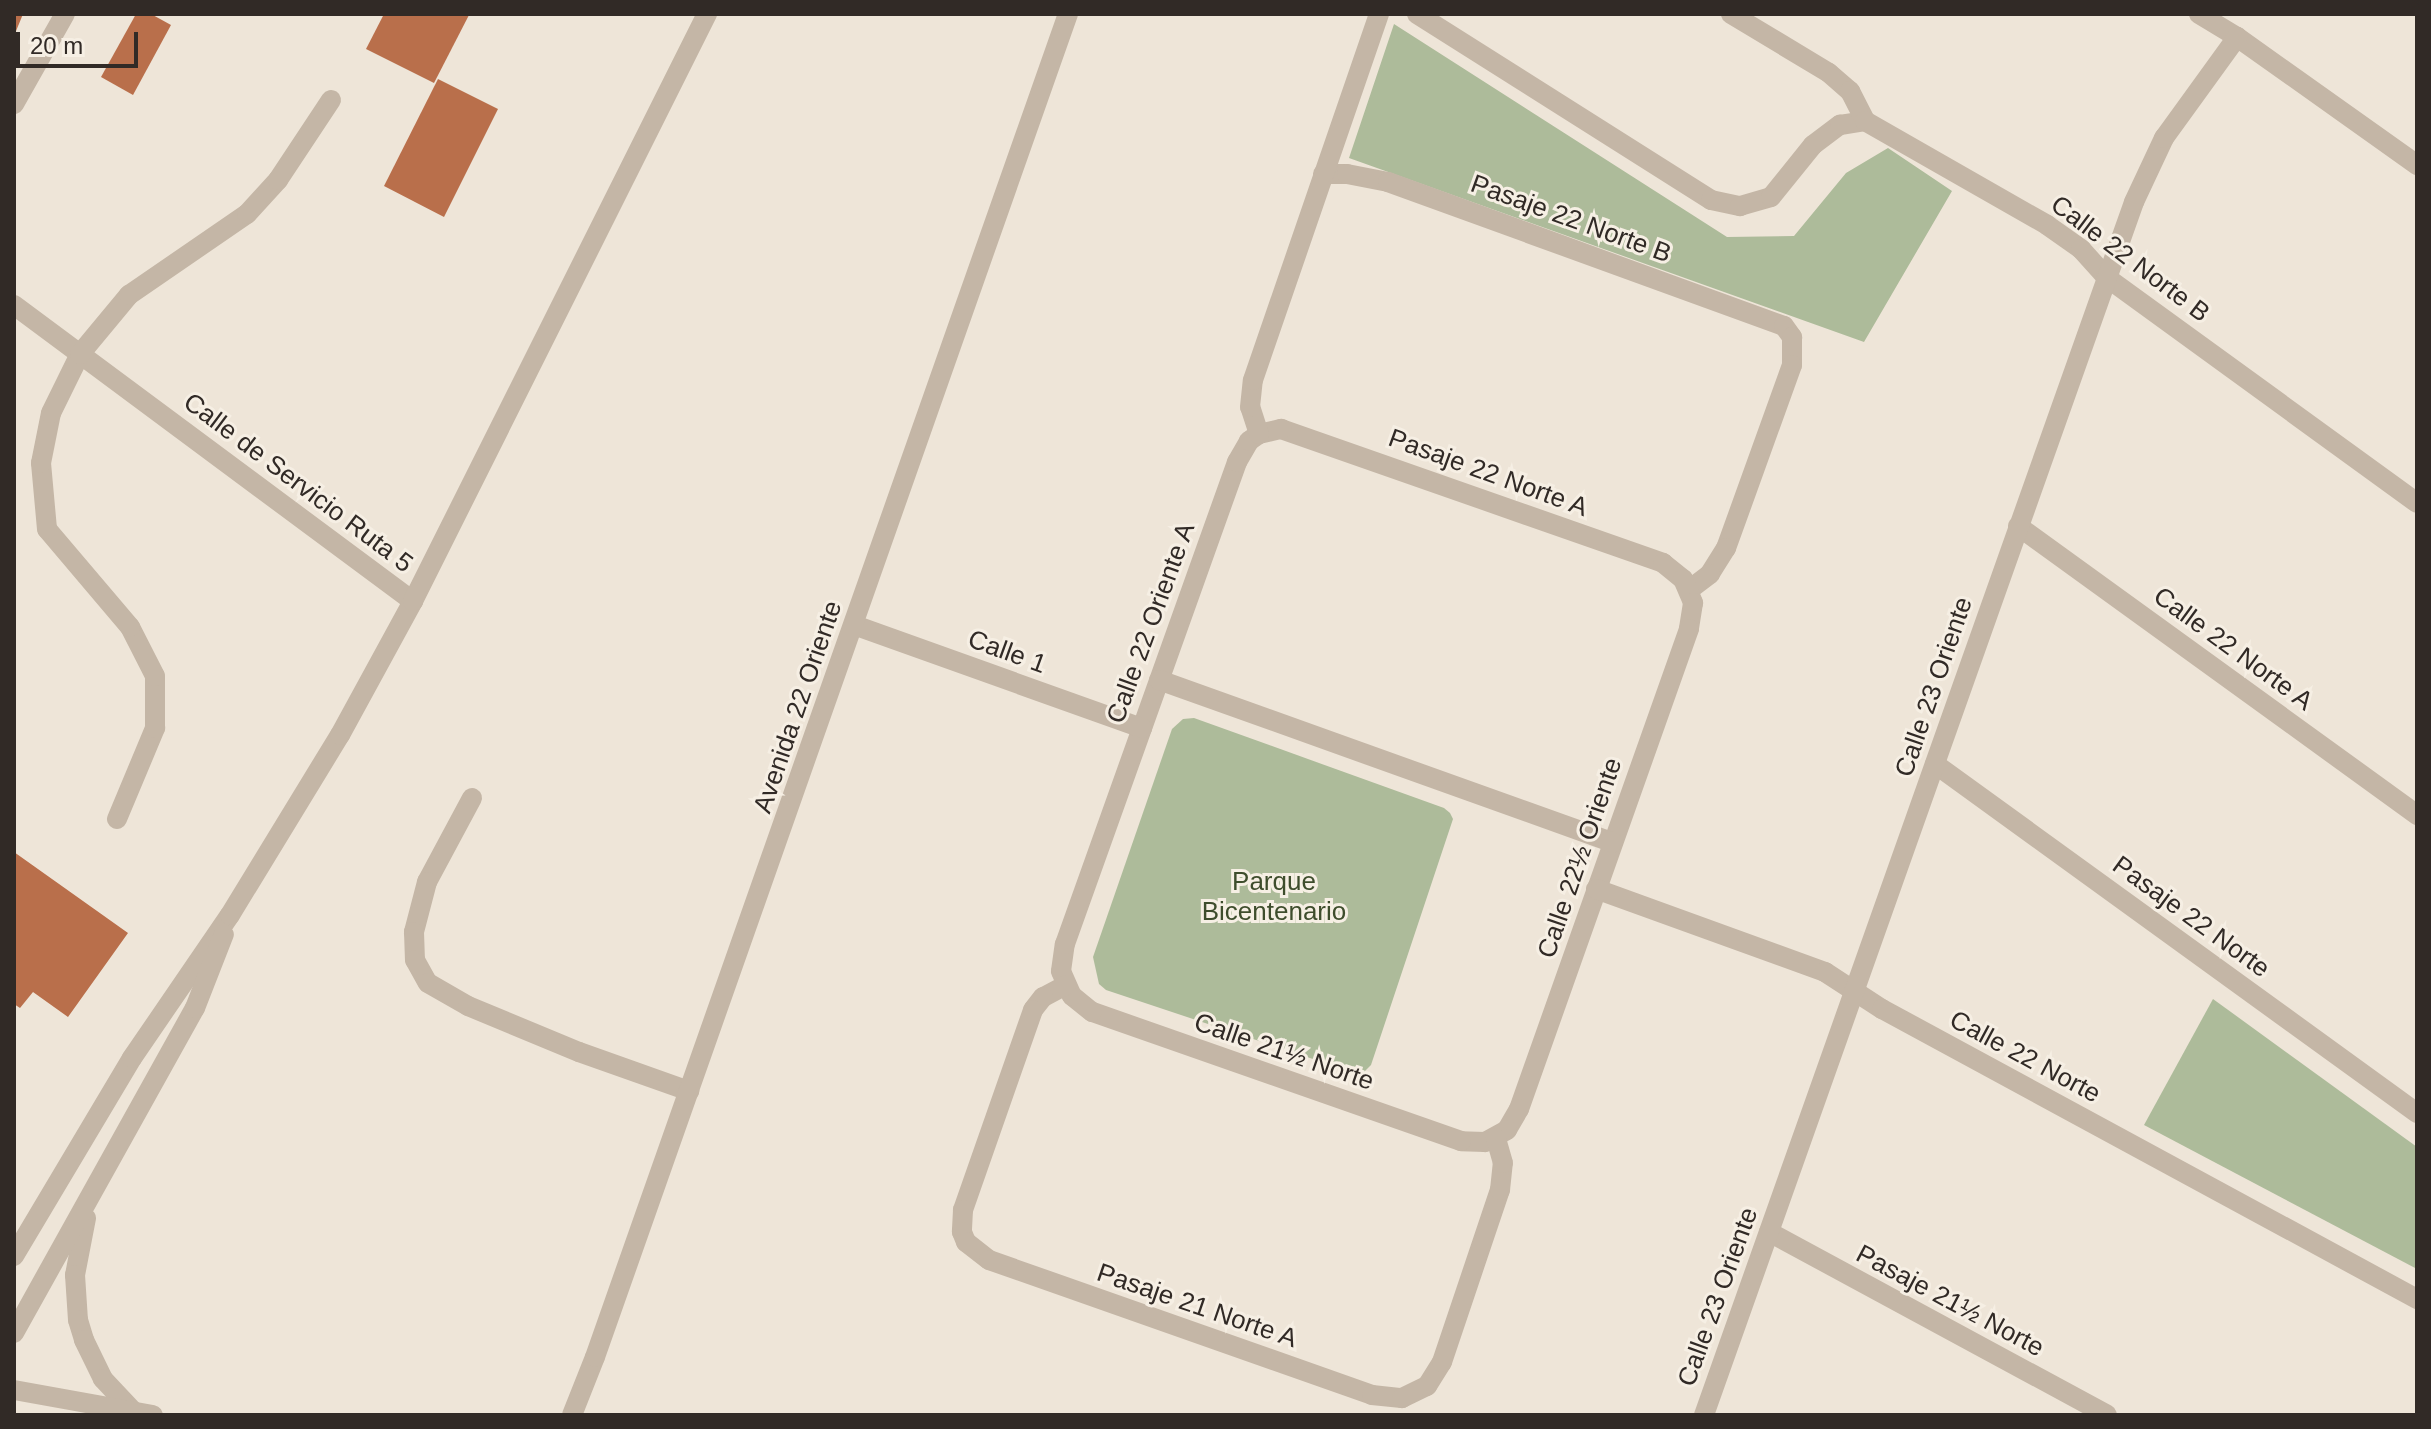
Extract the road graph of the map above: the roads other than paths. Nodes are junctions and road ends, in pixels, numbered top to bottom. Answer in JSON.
{"nodes":[{"id":1,"x":65,"y":14,"type":"edge"},
{"id":2,"x":707,"y":14,"type":"edge"},
{"id":3,"x":1068,"y":14,"type":"edge"},
{"id":4,"x":1379,"y":14,"type":"edge"},
{"id":5,"x":1417,"y":14,"type":"edge"},
{"id":6,"x":1731,"y":14,"type":"edge"},
{"id":7,"x":2199,"y":14,"type":"edge"},
{"id":8,"x":2237,"y":37,"type":"junction"},
{"id":9,"x":331,"y":100,"type":"dead end"},
{"id":10,"x":15,"y":102,"type":"edge"},
{"id":11,"x":1865,"y":121,"type":"junction"},
{"id":12,"x":2417,"y":165,"type":"edge"},
{"id":13,"x":1323,"y":174,"type":"junction"},
{"id":14,"x":2106,"y":277,"type":"junction"},
{"id":15,"x":14,"y":305,"type":"edge"},
{"id":16,"x":80,"y":354,"type":"junction"},
{"id":17,"x":1259,"y":434,"type":"junction"},
{"id":18,"x":2417,"y":503,"type":"edge"},
{"id":19,"x":2018,"y":526,"type":"junction"},
{"id":20,"x":1689,"y":590,"type":"junction"},
{"id":21,"x":413,"y":601,"type":"junction"},
{"id":22,"x":854,"y":625,"type":"junction"},
{"id":23,"x":1159,"y":680,"type":"junction"},
{"id":24,"x":1142,"y":728,"type":"junction"},
{"id":25,"x":1935,"y":764,"type":"junction"},
{"id":26,"x":472,"y":798,"type":"dead end"},
{"id":27,"x":2417,"y":815,"type":"edge"},
{"id":28,"x":117,"y":819,"type":"dead end"},
{"id":29,"x":1613,"y":843,"type":"junction"},
{"id":30,"x":1596,"y":889,"type":"junction"},
{"id":31,"x":230,"y":915,"type":"junction"},
{"id":32,"x":1066,"y":985,"type":"junction"},
{"id":33,"x":1855,"y":991,"type":"junction"},
{"id":34,"x":689,"y":1091,"type":"junction"},
{"id":35,"x":2417,"y":1113,"type":"edge"},
{"id":36,"x":1496,"y":1138,"type":"junction"},
{"id":37,"x":94,"y":1190,"type":"junction"},
{"id":38,"x":1769,"y":1232,"type":"junction"},
{"id":39,"x":14,"y":1256,"type":"edge"},
{"id":40,"x":2417,"y":1299,"type":"edge"},
{"id":41,"x":14,"y":1333,"type":"edge"},
{"id":42,"x":14,"y":1390,"type":"edge"},
{"id":43,"x":143,"y":1413,"type":"edge"},
{"id":44,"x":572,"y":1415,"type":"edge"},
{"id":45,"x":1704,"y":1415,"type":"edge"},
{"id":46,"x":2107,"y":1415,"type":"edge"}],
"edges":[{"from":1,"to":10,"type":"street"},
{"from":2,"to":21,"type":"street"},
{"from":3,"to":22,"type":"street","name":"Avenida 22 Oriente"},
{"from":4,"to":13,"type":"street"},
{"from":5,"to":11,"type":"street"},
{"from":6,"to":11,"type":"street"},
{"from":7,"to":8,"type":"street"},
{"from":8,"to":12,"type":"street"},
{"from":8,"to":14,"type":"street","name":"Calle 23 Oriente"},
{"from":9,"to":16,"type":"street"},
{"from":11,"to":14,"type":"street","name":"Calle 22 Norte B"},
{"from":13,"to":17,"type":"street"},
{"from":13,"to":20,"type":"street","name":"Pasaje 22 Norte B"},
{"from":14,"to":18,"type":"street","name":"Calle 22 Norte B"},
{"from":14,"to":19,"type":"street","name":"Calle 23 Oriente"},
{"from":15,"to":16,"type":"street","name":"Calle de Servicio Ruta 5"},
{"from":16,"to":21,"type":"street","name":"Calle de Servicio Ruta 5"},
{"from":16,"to":28,"type":"street"},
{"from":17,"to":20,"type":"street","name":"Pasaje 22 Norte A"},
{"from":17,"to":23,"type":"street","name":"Calle 22 Oriente A"},
{"from":19,"to":25,"type":"street","name":"Calle 23 Oriente"},
{"from":19,"to":27,"type":"street","name":"Calle 22 Norte A"},
{"from":20,"to":29,"type":"street","name":"Calle 22½ Oriente"},
{"from":21,"to":31,"type":"street","name":"Calle de Servicio Ruta 5"},
{"from":22,"to":24,"type":"street","name":"Calle 1"},
{"from":22,"to":34,"type":"street","name":"Avenida 22 Oriente"},
{"from":23,"to":24,"type":"street","name":"Calle 22 Oriente A"},
{"from":23,"to":29,"type":"street"},
{"from":24,"to":32,"type":"street","name":"Calle 22 Oriente A"},
{"from":25,"to":33,"type":"street","name":"Calle 23 Oriente"},
{"from":25,"to":35,"type":"street","name":"Pasaje 22 Norte"},
{"from":26,"to":34,"type":"street"},
{"from":29,"to":30,"type":"street","name":"Calle 22½ Oriente"},
{"from":30,"to":33,"type":"street","name":"Calle 22 Norte"},
{"from":30,"to":36,"type":"street","name":"Calle 22½ Oriente"},
{"from":31,"to":37,"type":"street","name":"Calle de Servicio Ruta 5"},
{"from":31,"to":39,"type":"street","name":"Calle de Servicio Ruta 5"},
{"from":32,"to":36,"type":"street","name":"Calle 21½ Norte"},
{"from":32,"to":36,"type":"street","name":"Pasaje 21 Norte A"},
{"from":33,"to":38,"type":"street","name":"Calle 23 Oriente"},
{"from":33,"to":40,"type":"street","name":"Calle 22 Norte"},
{"from":34,"to":44,"type":"street","name":"Avenida 22 Oriente"},
{"from":37,"to":41,"type":"street","name":"Calle de Servicio Ruta 5"},
{"from":37,"to":43,"type":"street"},
{"from":38,"to":45,"type":"street","name":"Calle 23 Oriente"},
{"from":38,"to":46,"type":"street","name":"Pasaje 21½ Norte"},
{"from":42,"to":43,"type":"street"}]}
